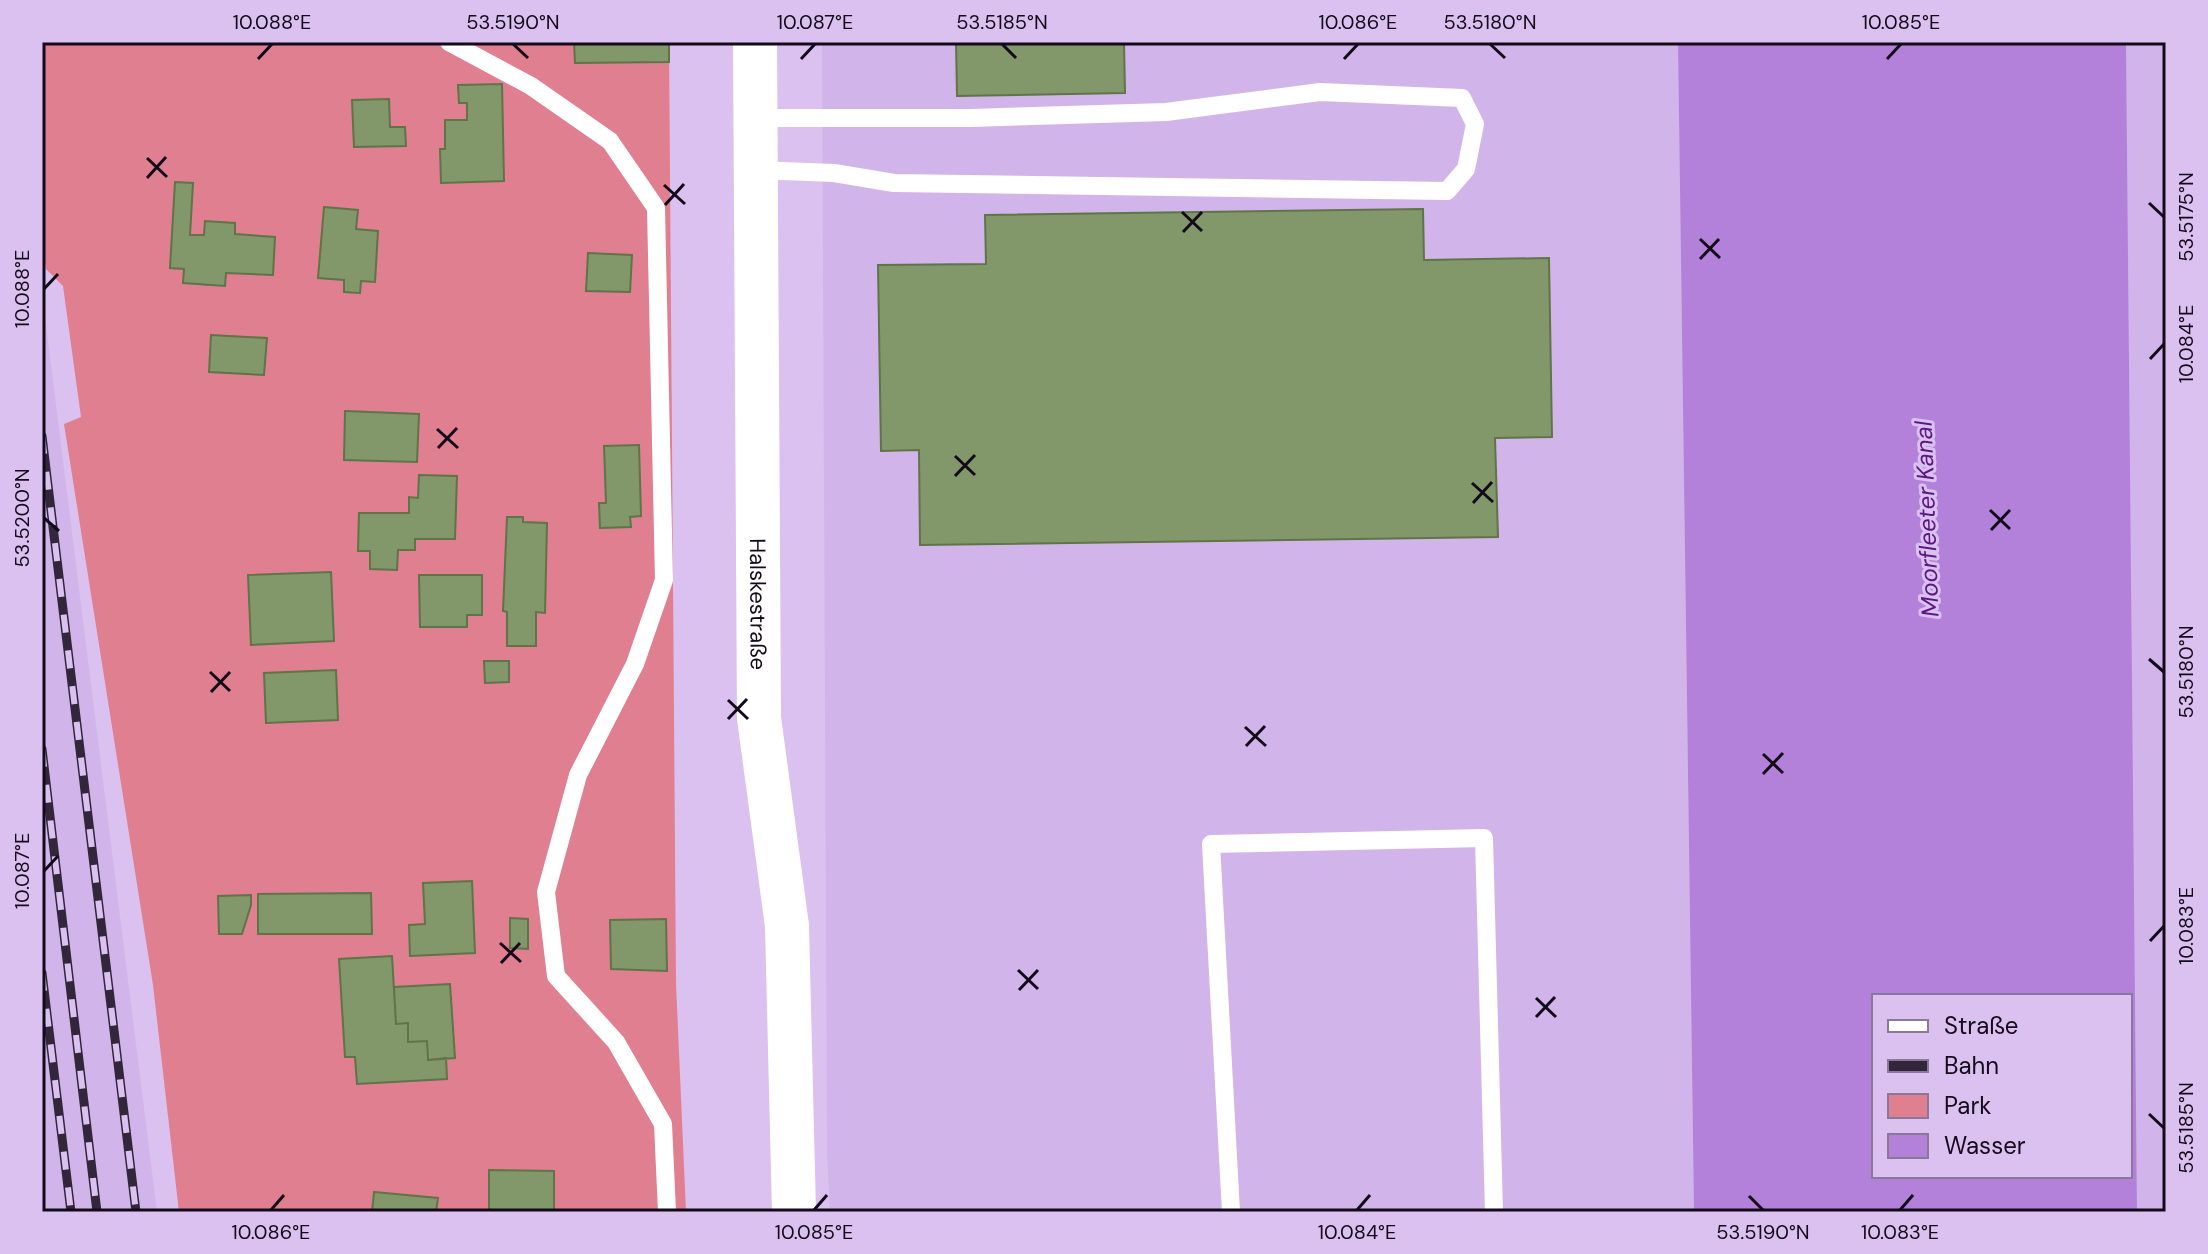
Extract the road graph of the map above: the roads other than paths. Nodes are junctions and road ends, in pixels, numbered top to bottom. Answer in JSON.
{"nodes":[{"id":1,"x":449,"y":42,"type":"edge"},
{"id":2,"x":755,"y":42,"type":"edge"},
{"id":3,"x":755,"y":118,"type":"junction"},
{"id":4,"x":754,"y":170,"type":"junction"},
{"id":5,"x":667,"y":1212,"type":"edge"},
{"id":6,"x":794,"y":1212,"type":"edge"},
{"id":7,"x":1231,"y":1212,"type":"edge"},
{"id":8,"x":1494,"y":1212,"type":"edge"}],
"edges":[{"from":1,"to":5,"type":"lane"},
{"from":2,"to":3,"type":"street","name":"Halskestraße"},
{"from":3,"to":4,"type":"street","name":"Halskestraße"},
{"from":3,"to":4,"type":"lane"},
{"from":4,"to":6,"type":"street","name":"Halskestraße"},
{"from":7,"to":8,"type":"lane"}]}
